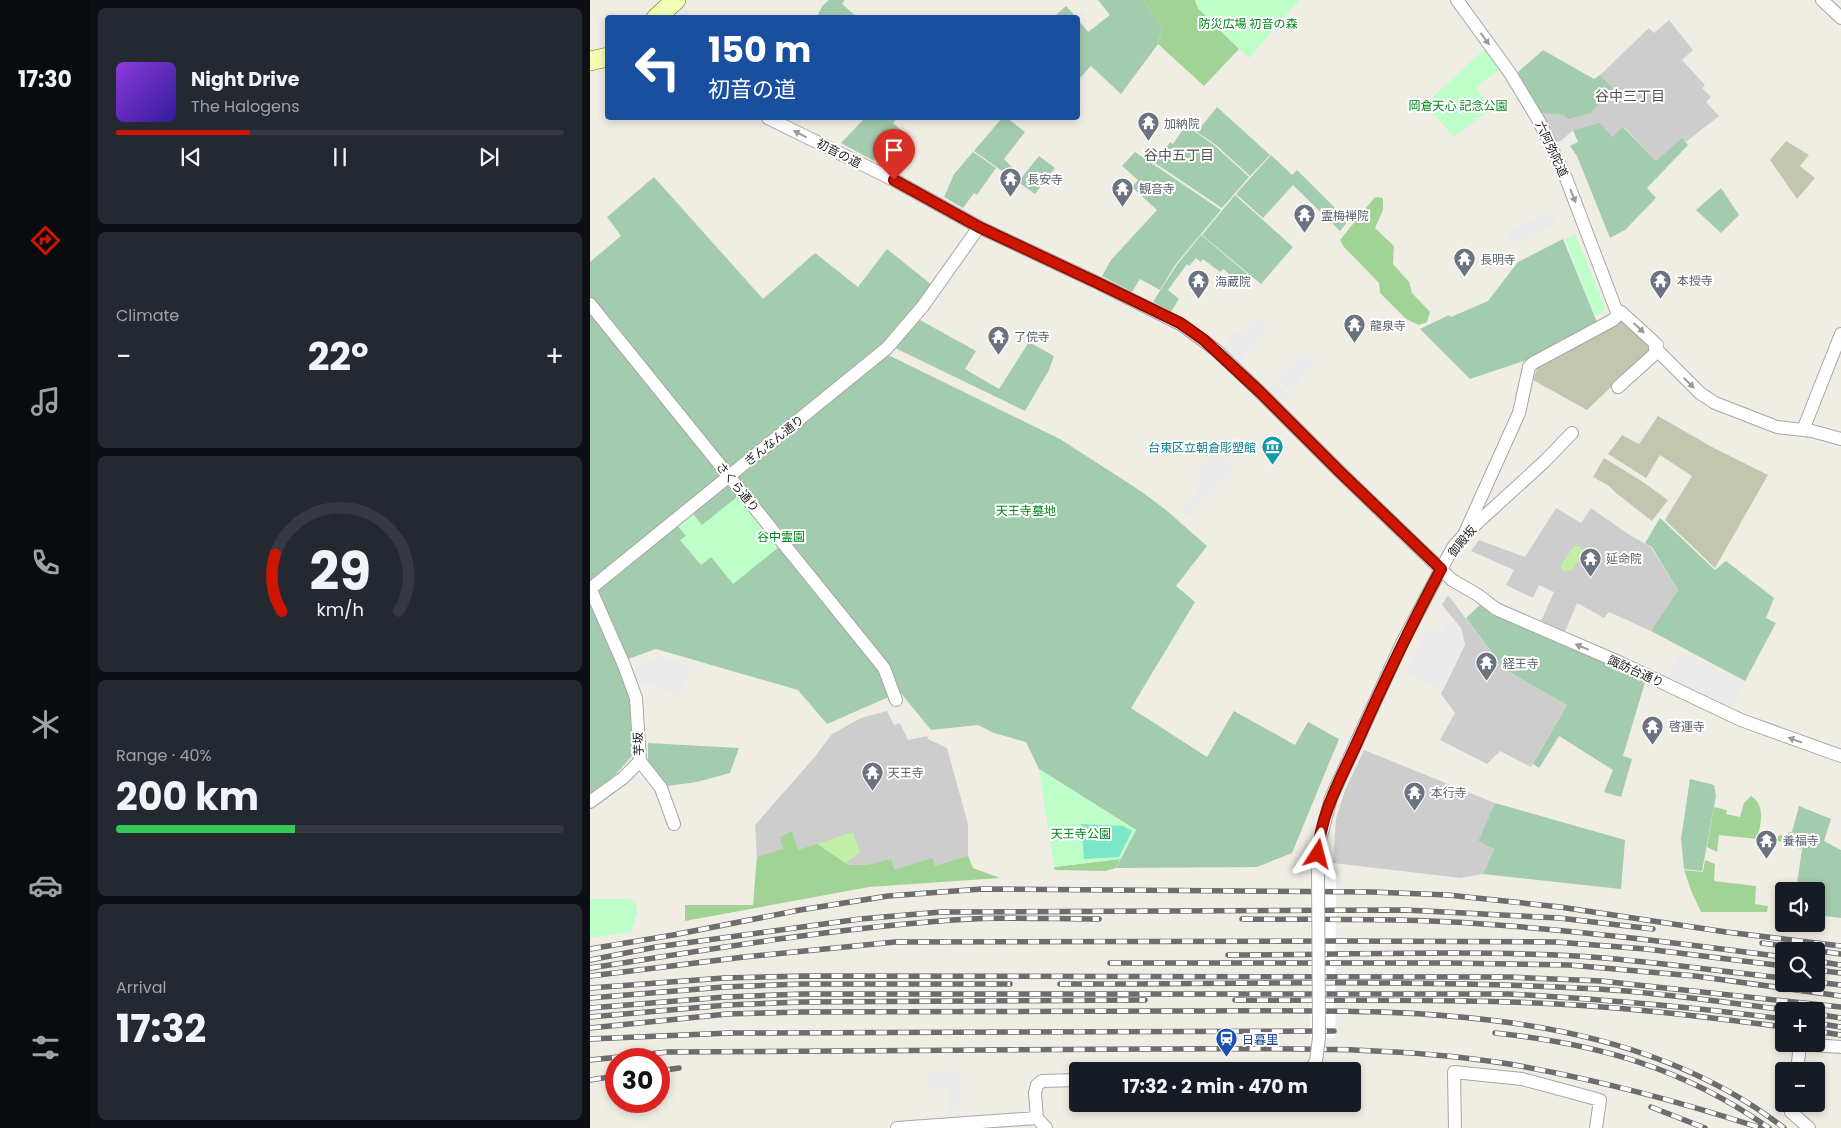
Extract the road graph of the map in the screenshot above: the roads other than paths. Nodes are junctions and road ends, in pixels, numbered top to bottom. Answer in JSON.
{"nodes":[{"id":1,"x":676,"y":0,"type":"edge"},
{"id":2,"x":1456,"y":0,"type":"edge"},
{"id":3,"x":1822,"y":0,"type":"edge"},
{"id":4,"x":659,"y":15,"type":"edge"},
{"id":5,"x":1839,"y":16,"type":"edge"},
{"id":6,"x":605,"y":58,"type":"edge"},
{"id":7,"x":590,"y":61,"type":"edge"},
{"id":8,"x":772,"y":120,"type":"edge"},
{"id":9,"x":979,"y":227,"type":"junction"},
{"id":10,"x":590,"y":304,"type":"edge"},
{"id":11,"x":1620,"y":313,"type":"junction"},
{"id":12,"x":1841,"y":334,"type":"edge"},
{"id":13,"x":1657,"y":348,"type":"junction"},
{"id":14,"x":1618,"y":387,"type":"dead end"},
{"id":15,"x":1803,"y":430,"type":"junction"},
{"id":16,"x":1572,"y":433,"type":"dead end"},
{"id":17,"x":1841,"y":439,"type":"edge"},
{"id":18,"x":729,"y":476,"type":"junction"},
{"id":19,"x":1464,"y":535,"type":"junction"},
{"id":20,"x":1441,"y":569,"type":"junction"},
{"id":21,"x":590,"y":588,"type":"edge"},
{"id":22,"x":896,"y":700,"type":"dead end"},
{"id":23,"x":1841,"y":756,"type":"edge"},
{"id":24,"x":640,"y":761,"type":"junction"},
{"id":25,"x":590,"y":802,"type":"edge"},
{"id":26,"x":674,"y":824,"type":"dead end"},
{"id":27,"x":1841,"y":1047,"type":"edge"},
{"id":28,"x":1315,"y":1062,"type":"edge"},
{"id":29,"x":1797,"y":1062,"type":"edge"},
{"id":30,"x":1069,"y":1080,"type":"edge"},
{"id":31,"x":1791,"y":1112,"type":"edge"},
{"id":32,"x":1037,"y":1118,"type":"junction"},
{"id":33,"x":958,"y":1126,"type":"edge"},
{"id":34,"x":897,"y":1128,"type":"edge"},
{"id":35,"x":1046,"y":1128,"type":"edge"},
{"id":36,"x":1455,"y":1128,"type":"edge"},
{"id":37,"x":1596,"y":1128,"type":"edge"},
{"id":38,"x":1809,"y":1128,"type":"edge"}],
"edges":[{"from":1,"to":4,"type":"main road"},
{"from":2,"to":11,"type":"street","name":"六阿弥陀道","one_way":true},
{"from":3,"to":5,"type":"street"},
{"from":6,"to":7,"type":"main road"},
{"from":9,"to":8,"type":"street","name":"初音の道","one_way":true},
{"from":9,"to":18,"type":"street","name":"ぎんなん通り"},
{"from":9,"to":20,"type":"street","name":"初音の道"},
{"from":10,"to":18,"type":"street","name":"さくら通り"},
{"from":11,"to":13,"type":"street","one_way":true},
{"from":11,"to":19,"type":"street"},
{"from":12,"to":15,"type":"street"},
{"from":13,"to":14,"type":"street"},
{"from":13,"to":15,"type":"street","one_way":true},
{"from":15,"to":17,"type":"street"},
{"from":16,"to":19,"type":"street","name":"御殿坂"},
{"from":18,"to":21,"type":"street","name":"ぎんなん通り"},
{"from":18,"to":22,"type":"street","name":"さくら通り"},
{"from":19,"to":20,"type":"street","name":"御殿坂"},
{"from":23,"to":20,"type":"street","name":"諏訪台通り","one_way":true},
{"from":20,"to":28,"type":"street","name":"御殿坂","bridge":true},
{"from":21,"to":24,"type":"street","name":"芋坂"},
{"from":24,"to":25,"type":"street","name":"芋坂"},
{"from":24,"to":26,"type":"street"},
{"from":27,"to":29,"type":"street"},
{"from":30,"to":32,"type":"street"},
{"from":31,"to":38,"type":"street"},
{"from":32,"to":33,"type":"street"},
{"from":32,"to":35,"type":"street"},
{"from":33,"to":34,"type":"street"},
{"from":36,"to":37,"type":"street"}]}
